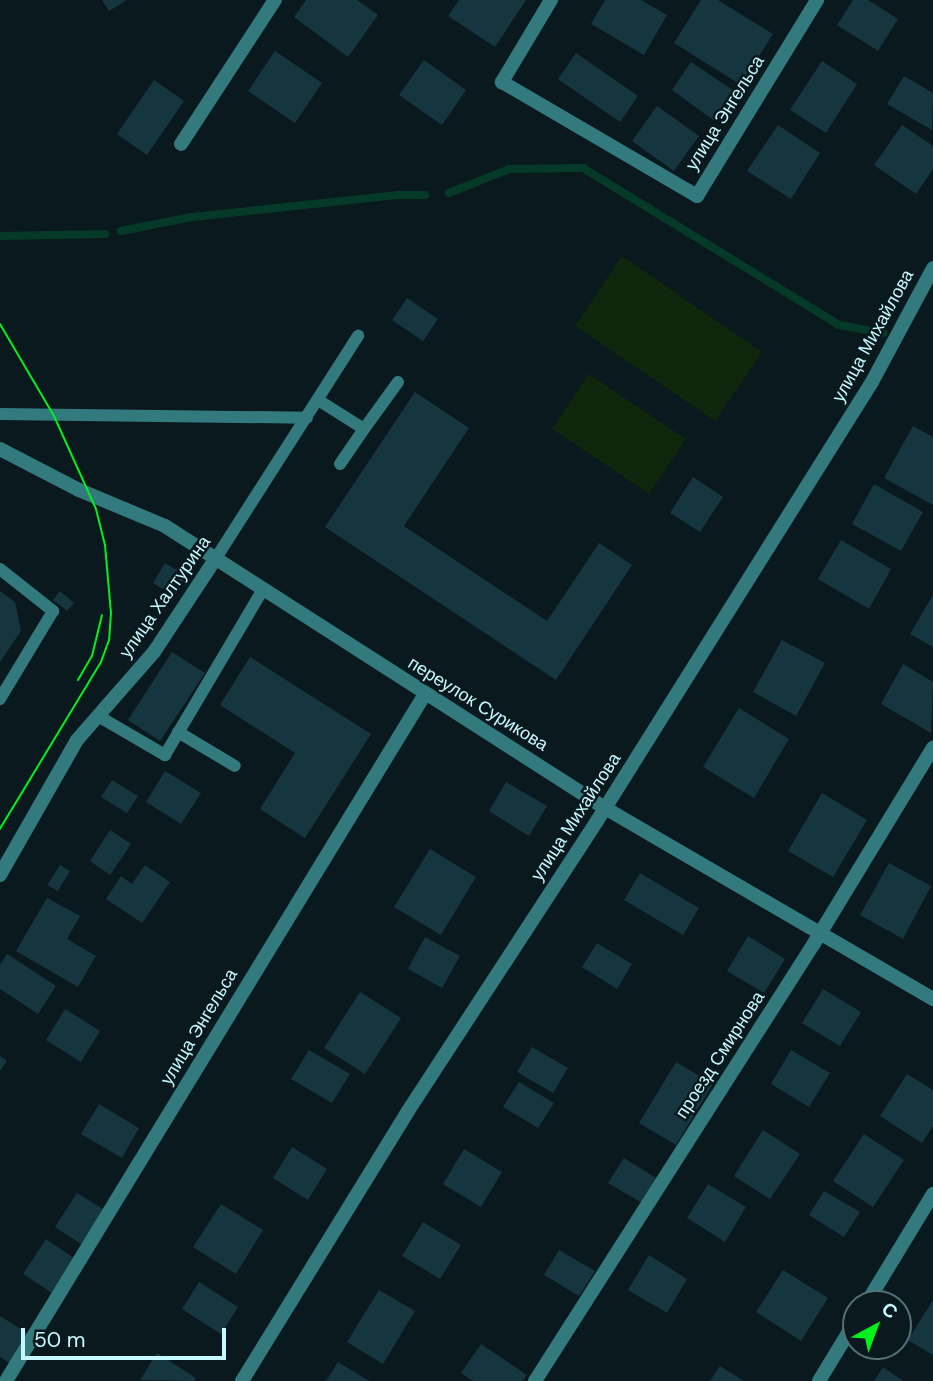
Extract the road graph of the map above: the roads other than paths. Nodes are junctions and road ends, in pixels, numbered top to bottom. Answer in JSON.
{"nodes":[{"id":1,"x":275,"y":0,"type":"edge"},
{"id":2,"x":551,"y":0,"type":"edge"},
{"id":3,"x":817,"y":0,"type":"edge"},
{"id":4,"x":181,"y":144,"type":"dead end"},
{"id":5,"x":933,"y":268,"type":"edge"},
{"id":6,"x":358,"y":337,"type":"dead end"},
{"id":7,"x":398,"y":382,"type":"dead end"},
{"id":8,"x":318,"y":400,"type":"junction"},
{"id":9,"x":0,"y":414,"type":"edge"},
{"id":10,"x":307,"y":418,"type":"junction"},
{"id":11,"x":364,"y":429,"type":"junction"},
{"id":12,"x":0,"y":449,"type":"edge"},
{"id":13,"x":340,"y":464,"type":"dead end"},
{"id":14,"x":216,"y":558,"type":"junction"},
{"id":15,"x":0,"y":569,"type":"edge"},
{"id":16,"x":262,"y":589,"type":"junction"},
{"id":17,"x":425,"y":694,"type":"junction"},
{"id":18,"x":0,"y":699,"type":"edge"},
{"id":19,"x":98,"y":716,"type":"junction"},
{"id":20,"x":178,"y":732,"type":"junction"},
{"id":21,"x":933,"y":748,"type":"edge"},
{"id":22,"x":235,"y":766,"type":"dead end"},
{"id":23,"x":605,"y":808,"type":"junction"},
{"id":24,"x":0,"y":875,"type":"edge"},
{"id":25,"x":819,"y":932,"type":"junction"},
{"id":26,"x":933,"y":999,"type":"edge"},
{"id":27,"x":933,"y":1194,"type":"edge"},
{"id":28,"x":875,"y":1290,"type":"edge"},
{"id":29,"x":842,"y":1343,"type":"edge"},
{"id":30,"x":6,"y":1381,"type":"edge"},
{"id":31,"x":243,"y":1381,"type":"edge"},
{"id":32,"x":535,"y":1381,"type":"edge"},
{"id":33,"x":819,"y":1381,"type":"edge"}],
"edges":[{"from":1,"to":4,"type":"street"},
{"from":2,"to":3,"type":"street","name":"улица Энгельса"},
{"from":5,"to":23,"type":"street","name":"улица Михайлова"},
{"from":6,"to":8,"type":"lane","name":"улица Халтурина"},
{"from":7,"to":11,"type":"lane"},
{"from":8,"to":10,"type":"lane","name":"улица Халтурина"},
{"from":8,"to":11,"type":"lane"},
{"from":9,"to":10,"type":"lane"},
{"from":10,"to":14,"type":"lane","name":"улица Халтурина"},
{"from":11,"to":13,"type":"lane"},
{"from":12,"to":14,"type":"street","name":"переулок Сурикова"},
{"from":14,"to":16,"type":"street","name":"переулок Сурикова"},
{"from":14,"to":19,"type":"street","name":"улица Халтурина"},
{"from":15,"to":18,"type":"lane"},
{"from":16,"to":17,"type":"street","name":"переулок Сурикова"},
{"from":16,"to":20,"type":"lane"},
{"from":17,"to":23,"type":"street","name":"переулок Сурикова"},
{"from":17,"to":30,"type":"street","name":"улица Энгельса"},
{"from":19,"to":20,"type":"lane"},
{"from":19,"to":24,"type":"street","name":"улица Халтурина"},
{"from":20,"to":22,"type":"lane"},
{"from":21,"to":25,"type":"street","name":"проезд Смирнова"},
{"from":23,"to":25,"type":"street","name":"переулок Сурикова"},
{"from":23,"to":31,"type":"street","name":"улица Михайлова"},
{"from":25,"to":26,"type":"street","name":"переулок Сурикова"},
{"from":25,"to":32,"type":"street","name":"проезд Смирнова"},
{"from":27,"to":28,"type":"street"},
{"from":29,"to":33,"type":"street"}]}
